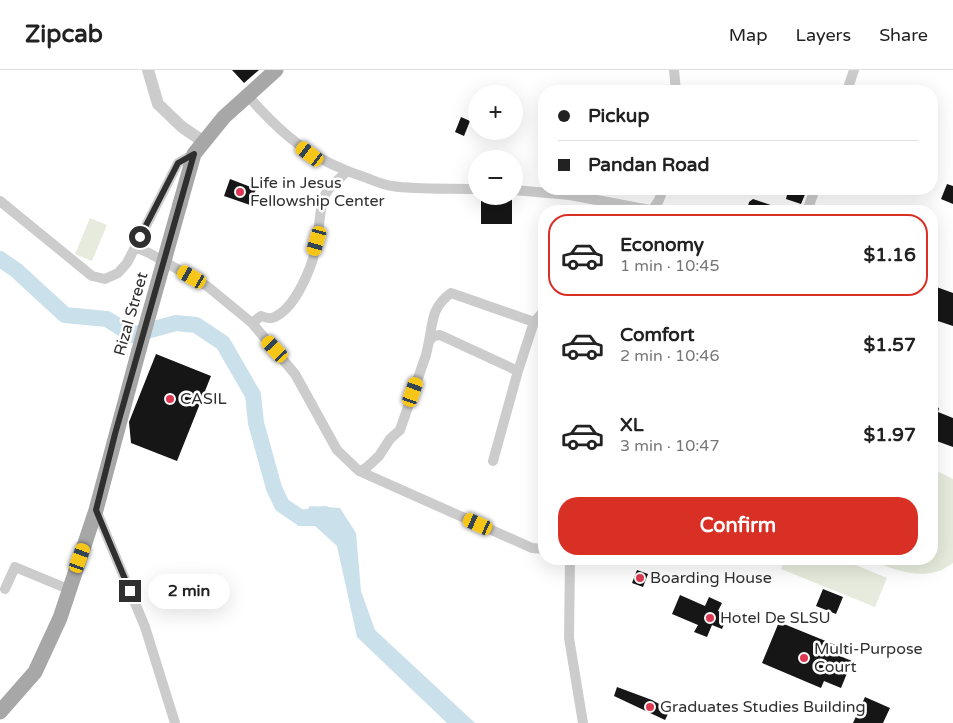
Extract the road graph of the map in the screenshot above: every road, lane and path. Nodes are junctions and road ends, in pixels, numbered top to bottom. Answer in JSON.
{"nodes":[{"id":1,"x":148,"y":70,"type":"edge"},
{"id":2,"x":276,"y":70,"type":"edge"},
{"id":3,"x":674,"y":70,"type":"edge"},
{"id":4,"x":854,"y":70,"type":"edge"},
{"id":5,"x":675,"y":85,"type":"edge"},
{"id":6,"x":849,"y":85,"type":"edge"},
{"id":7,"x":247,"y":95,"type":"junction"},
{"id":8,"x":199,"y":148,"type":"junction"},
{"id":9,"x":346,"y":172,"type":"junction"},
{"id":10,"x":468,"y":189,"type":"edge"},
{"id":11,"x":523,"y":191,"type":"edge"},
{"id":12,"x":538,"y":192,"type":"edge"},
{"id":13,"x":570,"y":195,"type":"edge"},
{"id":14,"x":0,"y":201,"type":"edge"},
{"id":15,"x":622,"y":205,"type":"edge"},
{"id":16,"x":135,"y":248,"type":"junction"},
{"id":17,"x":538,"y":318,"type":"edge"},
{"id":18,"x":534,"y":322,"type":"junction"},
{"id":19,"x":252,"y":323,"type":"junction"},
{"id":20,"x":429,"y":341,"type":"junction"},
{"id":21,"x":518,"y":371,"type":"junction"},
{"id":22,"x":493,"y":461,"type":"dead end"},
{"id":23,"x":359,"y":471,"type":"junction"},
{"id":24,"x":96,"y":510,"type":"junction"},
{"id":25,"x":538,"y":548,"type":"edge"},
{"id":26,"x":570,"y":565,"type":"edge"},
{"id":27,"x":6,"y":589,"type":"dead end"},
{"id":28,"x":68,"y":589,"type":"junction"},
{"id":29,"x":0,"y":712,"type":"edge"},
{"id":30,"x":175,"y":723,"type":"edge"},
{"id":31,"x":583,"y":723,"type":"edge"}],
"edges":[{"from":1,"to":8,"type":"street"},
{"from":2,"to":7,"type":"main road","name":"Rizal Street"},
{"from":3,"to":5,"type":"street"},
{"from":4,"to":6,"type":"street"},
{"from":7,"to":8,"type":"main road","name":"Rizal Street"},
{"from":7,"to":9,"type":"street"},
{"from":8,"to":16,"type":"street"},
{"from":8,"to":24,"type":"main road","name":"Rizal Street","bridge":true},
{"from":9,"to":10,"type":"street"},
{"from":9,"to":19,"type":"street"},
{"from":11,"to":12,"type":"street"},
{"from":13,"to":15,"type":"street"},
{"from":14,"to":16,"type":"street"},
{"from":16,"to":19,"type":"street"},
{"from":17,"to":18,"type":"street"},
{"from":18,"to":20,"type":"street"},
{"from":18,"to":21,"type":"street"},
{"from":19,"to":23,"type":"street"},
{"from":20,"to":21,"type":"street"},
{"from":20,"to":23,"type":"street"},
{"from":21,"to":22,"type":"street"},
{"from":23,"to":25,"type":"street"},
{"from":24,"to":28,"type":"main road","name":"Rizal Street"},
{"from":24,"to":30,"type":"street"},
{"from":26,"to":31,"type":"street"},
{"from":27,"to":28,"type":"street"},
{"from":28,"to":29,"type":"main road","name":"Rizal Street"}]}
